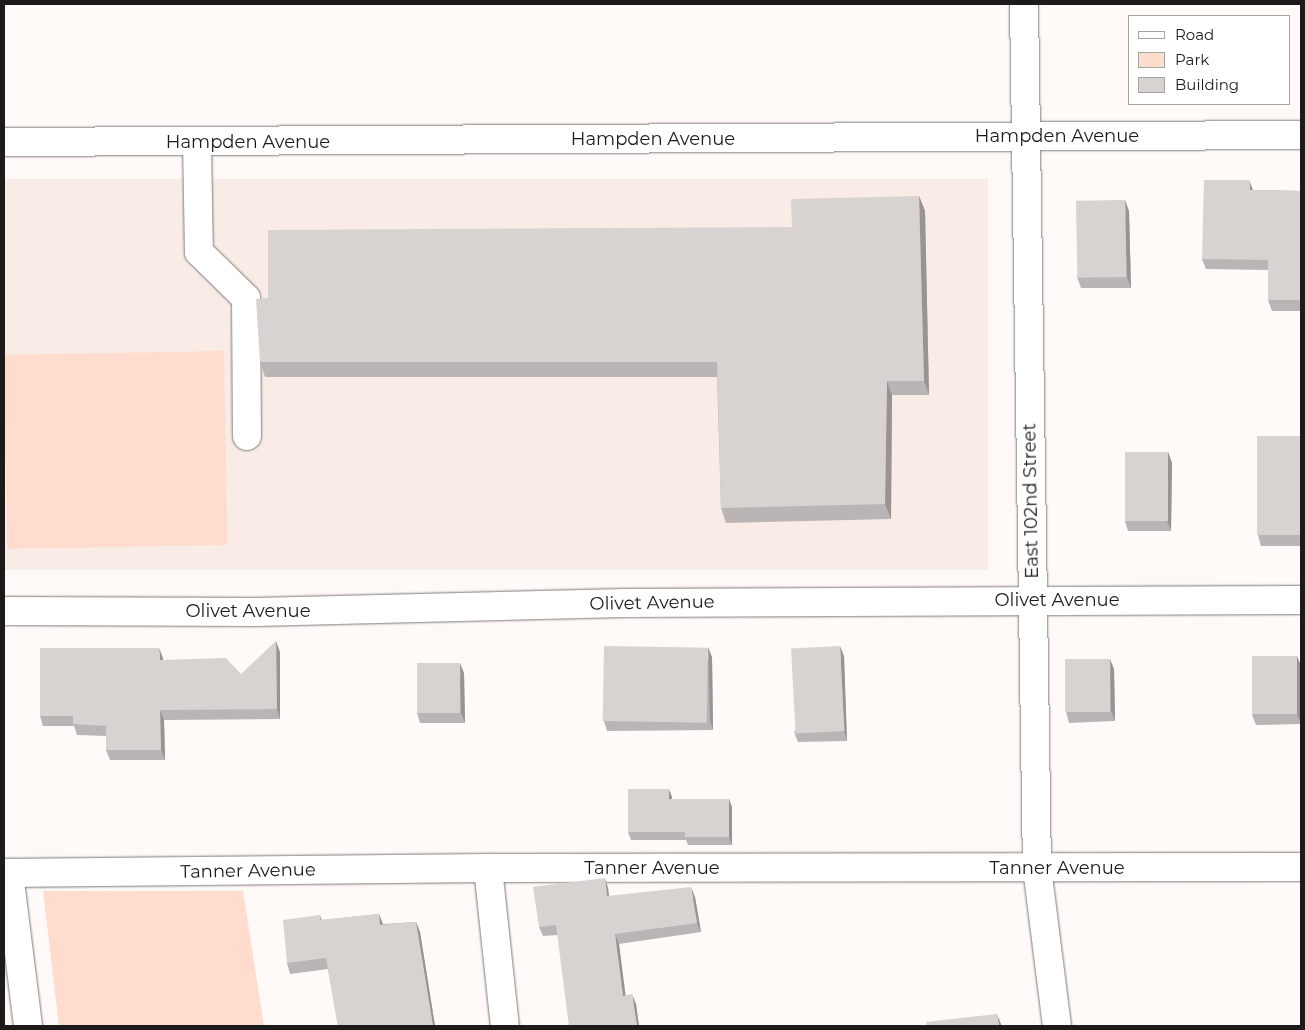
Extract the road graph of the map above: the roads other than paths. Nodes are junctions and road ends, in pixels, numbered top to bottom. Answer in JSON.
{"nodes":[{"id":1,"x":1024,"y":4,"type":"edge"},
{"id":2,"x":1301,"y":135,"type":"edge"},
{"id":3,"x":1026,"y":136,"type":"junction"},
{"id":4,"x":4,"y":142,"type":"edge"},
{"id":5,"x":196,"y":142,"type":"junction"},
{"id":6,"x":247,"y":436,"type":"dead end"},
{"id":7,"x":1032,"y":600,"type":"junction"},
{"id":8,"x":1301,"y":600,"type":"edge"},
{"id":9,"x":4,"y":611,"type":"edge"},
{"id":10,"x":1301,"y":867,"type":"edge"},
{"id":11,"x":488,"y":868,"type":"junction"},
{"id":12,"x":1037,"y":868,"type":"junction"},
{"id":13,"x":6,"y":873,"type":"edge"},
{"id":14,"x":28,"y":1026,"type":"edge"},
{"id":15,"x":505,"y":1026,"type":"edge"},
{"id":16,"x":1057,"y":1026,"type":"edge"}],
"edges":[{"from":1,"to":3,"type":"street","name":"East 102nd Street"},
{"from":2,"to":3,"type":"street","name":"Hampden Avenue"},
{"from":3,"to":5,"type":"street","name":"Hampden Avenue"},
{"from":3,"to":7,"type":"street","name":"East 102nd Street"},
{"from":4,"to":5,"type":"street","name":"Hampden Avenue"},
{"from":5,"to":6,"type":"street"},
{"from":7,"to":8,"type":"street","name":"Olivet Avenue"},
{"from":7,"to":9,"type":"street","name":"Olivet Avenue"},
{"from":7,"to":12,"type":"street","name":"East 102nd Street"},
{"from":10,"to":12,"type":"street","name":"Tanner Avenue"},
{"from":11,"to":12,"type":"street","name":"Tanner Avenue"},
{"from":11,"to":13,"type":"street","name":"Tanner Avenue"},
{"from":11,"to":15,"type":"street"},
{"from":12,"to":16,"type":"street","name":"East 102nd Street"},
{"from":13,"to":14,"type":"street"}]}
